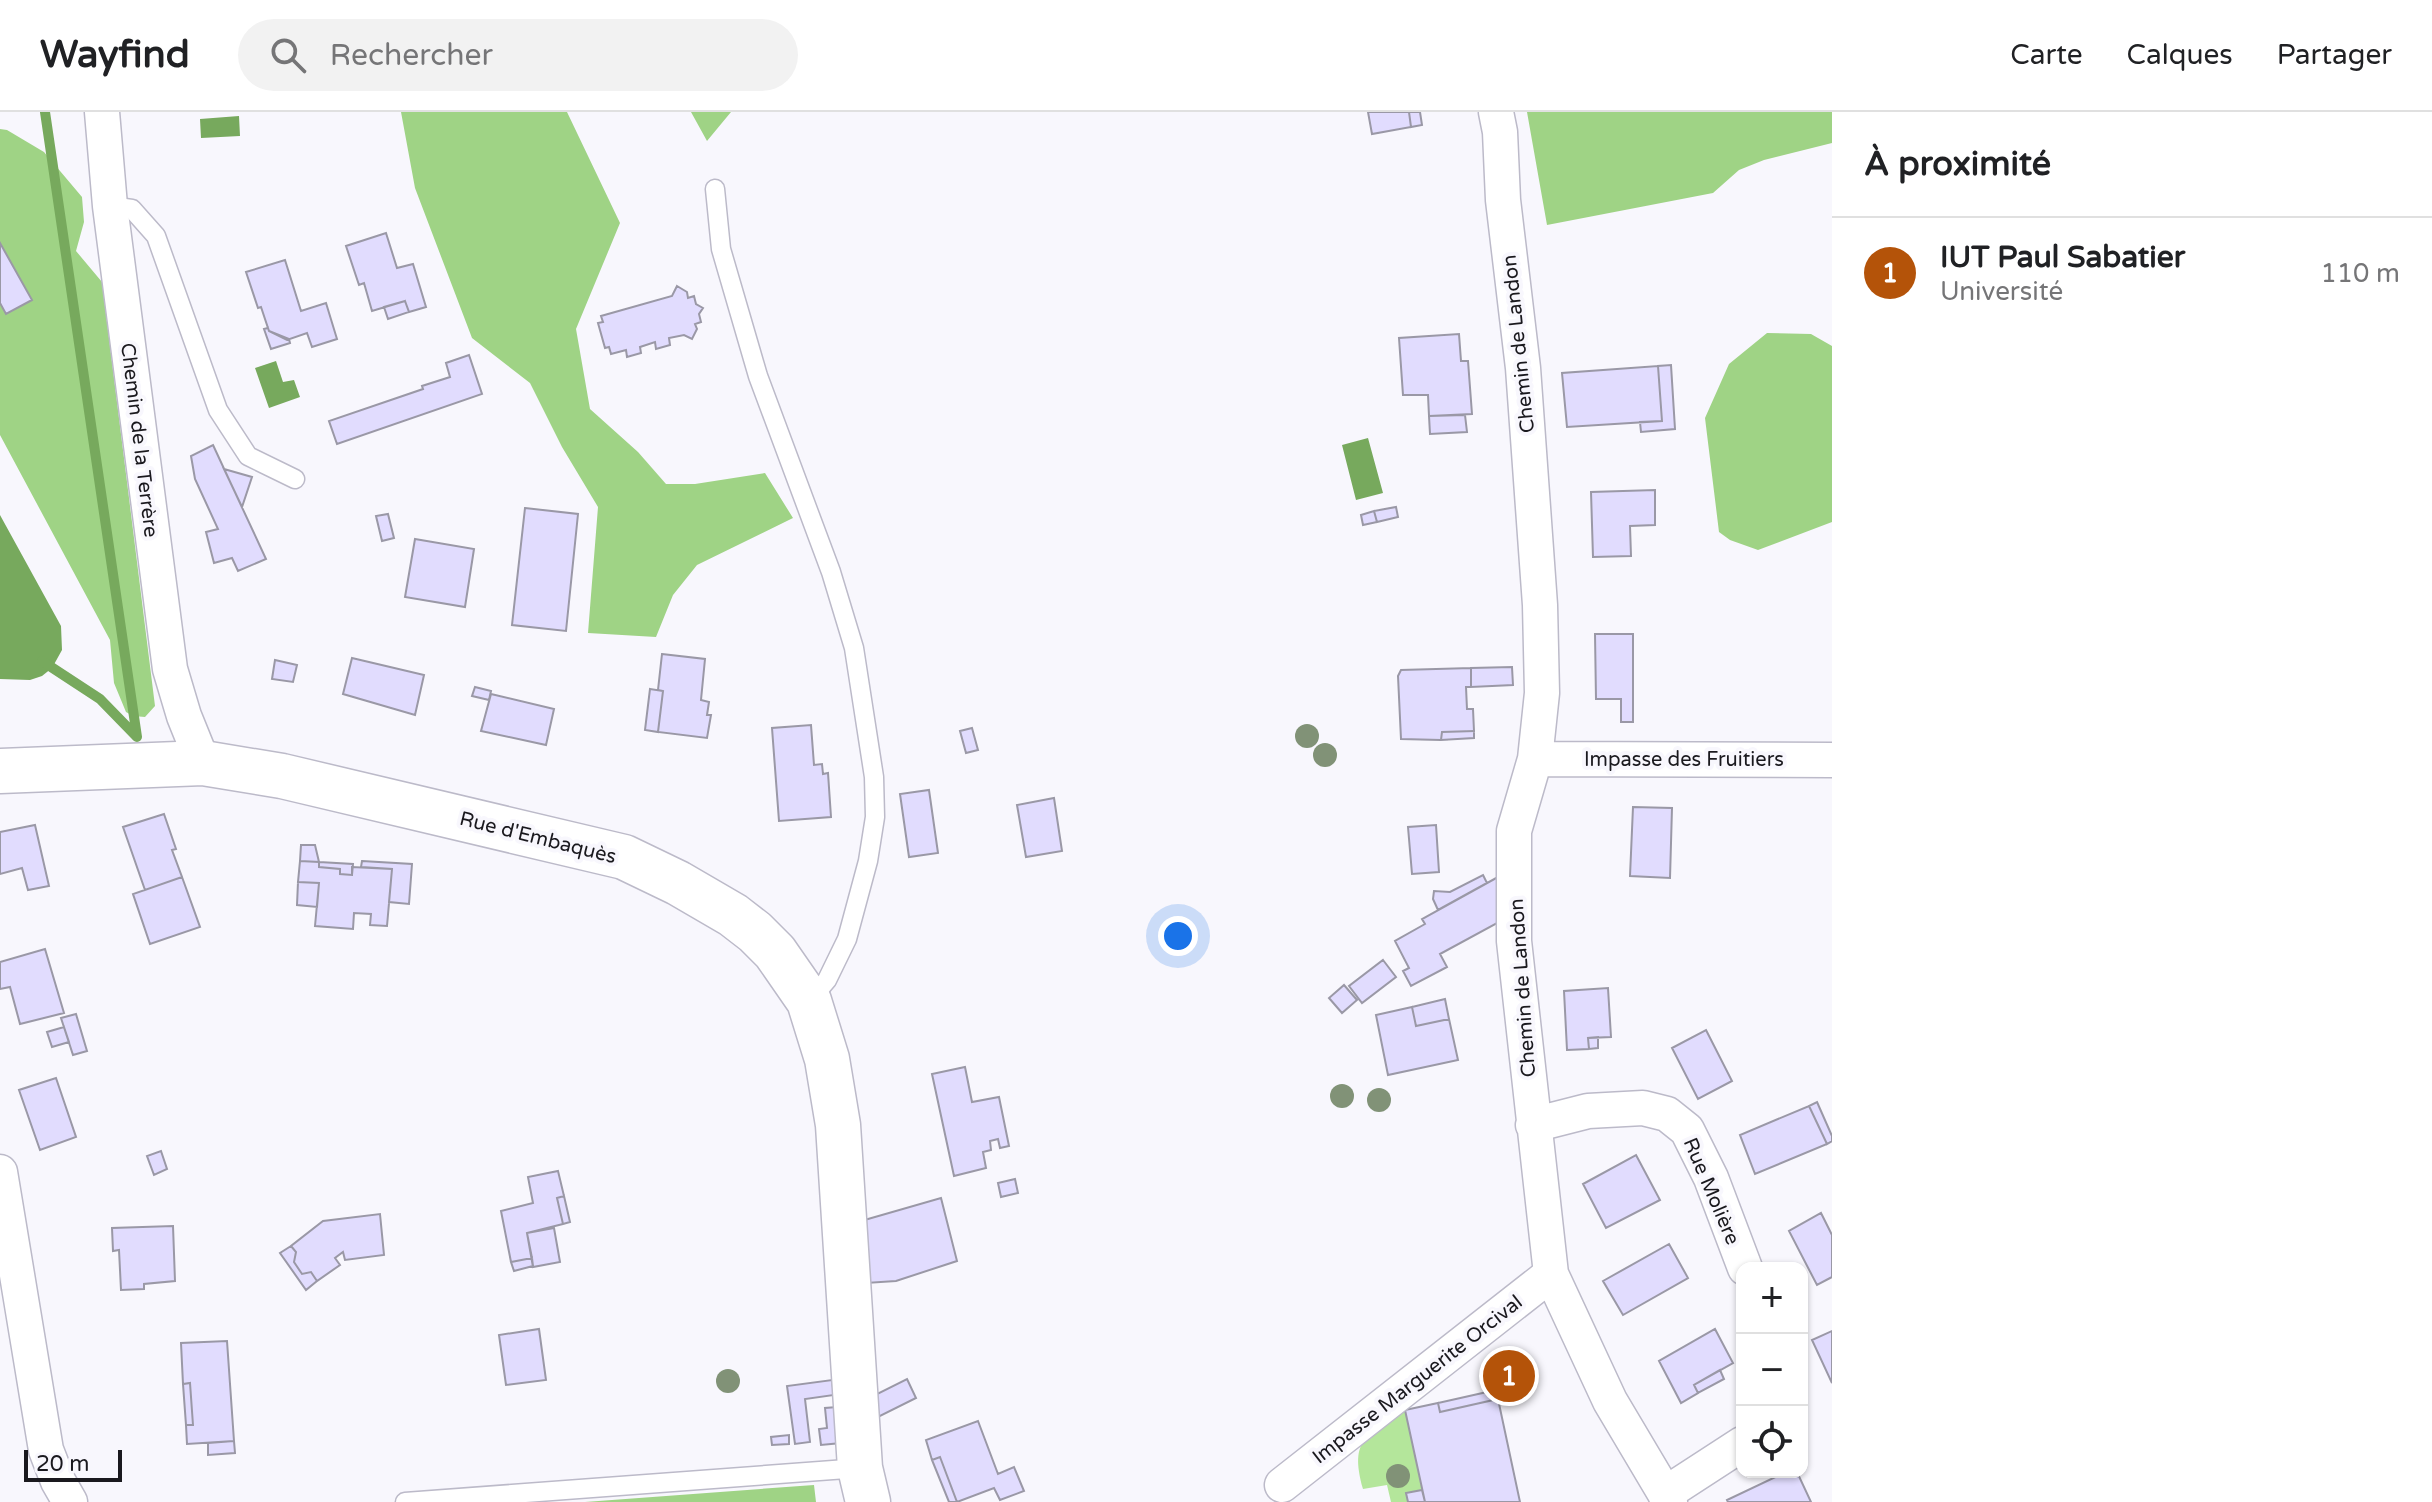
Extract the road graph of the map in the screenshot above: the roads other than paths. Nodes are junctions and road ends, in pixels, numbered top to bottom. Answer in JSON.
{"nodes":[{"id":1,"x":102,"y":112,"type":"edge"},
{"id":2,"x":1496,"y":112,"type":"edge"},
{"id":3,"x":715,"y":189,"type":"dead end"},
{"id":4,"x":110,"y":206,"type":"junction"},
{"id":5,"x":295,"y":479,"type":"dead end"},
{"id":6,"x":1535,"y":759,"type":"junction"},
{"id":7,"x":1832,"y":760,"type":"edge"},
{"id":8,"x":203,"y":763,"type":"junction"},
{"id":9,"x":0,"y":771,"type":"edge"},
{"id":10,"x":809,"y":1001,"type":"junction"},
{"id":11,"x":1533,"y":1125,"type":"junction"},
{"id":12,"x":0,"y":1172,"type":"edge"},
{"id":13,"x":1743,"y":1262,"type":"edge"},
{"id":14,"x":1551,"y":1274,"type":"junction"},
{"id":15,"x":1736,"y":1448,"type":"edge"},
{"id":16,"x":864,"y":1485,"type":"edge"},
{"id":17,"x":1282,"y":1485,"type":"dead end"},
{"id":18,"x":1668,"y":1498,"type":"edge"},
{"id":19,"x":70,"y":1502,"type":"edge"},
{"id":20,"x":405,"y":1502,"type":"edge"}],
"edges":[{"from":1,"to":4,"type":"street","name":"Chemin de la Terrère"},
{"from":2,"to":6,"type":"street","name":"Chemin de Landon"},
{"from":3,"to":10,"type":"lane"},
{"from":4,"to":5,"type":"lane"},
{"from":4,"to":8,"type":"street","name":"Chemin de la Terrère"},
{"from":6,"to":7,"type":"street","name":"Impasse des Fruitiers"},
{"from":6,"to":11,"type":"street","name":"Chemin de Landon"},
{"from":8,"to":9,"type":"street","name":"Rue d'Embaquès"},
{"from":8,"to":10,"type":"street","name":"Rue d'Embaquès"},
{"from":10,"to":16,"type":"street","name":"Rue d'Embaquès"},
{"from":11,"to":13,"type":"street","name":"Rue Molière"},
{"from":11,"to":14,"type":"street","name":"Chemin de Landon"},
{"from":12,"to":19,"type":"street"},
{"from":14,"to":17,"type":"street","name":"Impasse Marguerite Orcival"},
{"from":14,"to":18,"type":"street","name":"Chemin de Landon"},
{"from":15,"to":18,"type":"street"},
{"from":16,"to":20,"type":"lane"}]}
